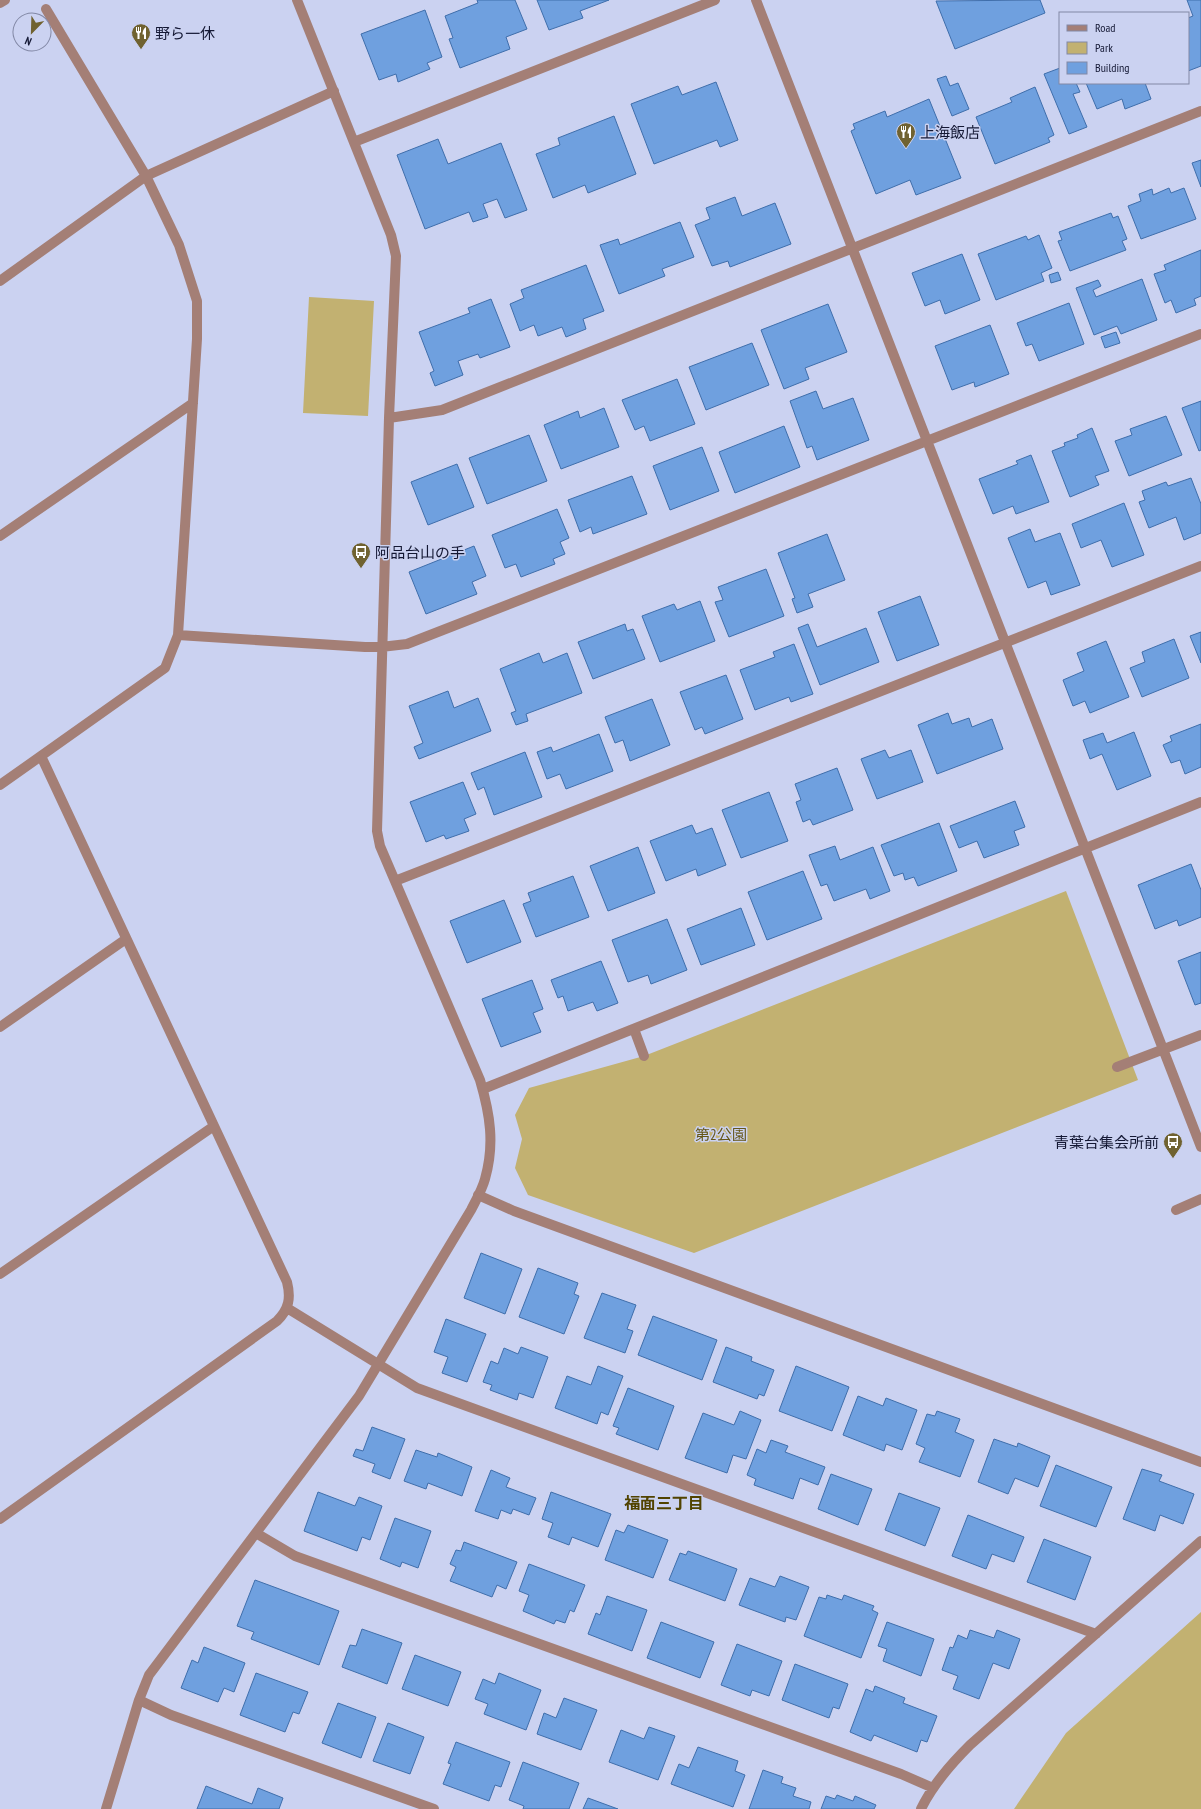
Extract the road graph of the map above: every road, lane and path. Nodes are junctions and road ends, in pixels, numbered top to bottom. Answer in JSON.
{"nodes":[{"id":1,"x":5,"y":0,"type":"edge"},
{"id":2,"x":297,"y":0,"type":"edge"},
{"id":3,"x":715,"y":0,"type":"edge"},
{"id":4,"x":756,"y":0,"type":"edge"},
{"id":5,"x":0,"y":3,"type":"edge"},
{"id":6,"x":46,"y":9,"type":"dead end"},
{"id":7,"x":334,"y":91,"type":"junction"},
{"id":8,"x":1201,"y":111,"type":"edge"},
{"id":9,"x":354,"y":142,"type":"junction"},
{"id":10,"x":146,"y":176,"type":"junction"},
{"id":11,"x":852,"y":248,"type":"junction"},
{"id":12,"x":0,"y":281,"type":"edge"},
{"id":13,"x":1201,"y":334,"type":"edge"},
{"id":14,"x":193,"y":403,"type":"junction"},
{"id":15,"x":388,"y":418,"type":"junction"},
{"id":16,"x":927,"y":441,"type":"junction"},
{"id":17,"x":0,"y":536,"type":"edge"},
{"id":18,"x":1201,"y":566,"type":"edge"},
{"id":19,"x":178,"y":635,"type":"junction"},
{"id":20,"x":1005,"y":642,"type":"junction"},
{"id":21,"x":381,"y":647,"type":"junction"},
{"id":22,"x":41,"y":756,"type":"junction"},
{"id":23,"x":0,"y":785,"type":"edge"},
{"id":24,"x":1201,"y":802,"type":"edge"},
{"id":25,"x":1085,"y":847,"type":"junction"},
{"id":26,"x":396,"y":881,"type":"junction"},
{"id":27,"x":126,"y":939,"type":"junction"},
{"id":28,"x":0,"y":1027,"type":"edge"},
{"id":29,"x":634,"y":1028,"type":"junction"},
{"id":30,"x":1201,"y":1035,"type":"edge"},
{"id":31,"x":1164,"y":1050,"type":"junction"},
{"id":32,"x":644,"y":1056,"type":"dead end"},
{"id":33,"x":1117,"y":1067,"type":"dead end"},
{"id":34,"x":483,"y":1089,"type":"junction"},
{"id":35,"x":214,"y":1126,"type":"junction"},
{"id":36,"x":1201,"y":1147,"type":"edge"},
{"id":37,"x":478,"y":1195,"type":"junction"},
{"id":38,"x":1201,"y":1199,"type":"edge"},
{"id":39,"x":1176,"y":1210,"type":"dead end"},
{"id":40,"x":0,"y":1274,"type":"edge"},
{"id":41,"x":287,"y":1308,"type":"junction"},
{"id":42,"x":378,"y":1366,"type":"junction"},
{"id":43,"x":1201,"y":1462,"type":"edge"},
{"id":44,"x":0,"y":1519,"type":"edge"},
{"id":45,"x":256,"y":1533,"type":"junction"},
{"id":46,"x":1201,"y":1541,"type":"edge"},
{"id":47,"x":1096,"y":1634,"type":"junction"},
{"id":48,"x":139,"y":1700,"type":"junction"},
{"id":49,"x":933,"y":1788,"type":"junction"},
{"id":50,"x":106,"y":1809,"type":"edge"},
{"id":51,"x":434,"y":1809,"type":"edge"},
{"id":52,"x":920,"y":1809,"type":"edge"}],
"edges":[{"from":1,"to":5,"type":"street"},
{"from":2,"to":7,"type":"street"},
{"from":3,"to":9,"type":"street"},
{"from":4,"to":11,"type":"street"},
{"from":6,"to":10,"type":"street"},
{"from":7,"to":9,"type":"street"},
{"from":7,"to":10,"type":"street"},
{"from":8,"to":11,"type":"street"},
{"from":9,"to":15,"type":"street"},
{"from":10,"to":12,"type":"street"},
{"from":10,"to":14,"type":"street"},
{"from":11,"to":15,"type":"street"},
{"from":11,"to":16,"type":"street"},
{"from":13,"to":16,"type":"street"},
{"from":14,"to":17,"type":"street"},
{"from":14,"to":19,"type":"street"},
{"from":15,"to":21,"type":"street"},
{"from":16,"to":20,"type":"street"},
{"from":16,"to":21,"type":"street"},
{"from":18,"to":20,"type":"street"},
{"from":19,"to":21,"type":"street"},
{"from":19,"to":22,"type":"street"},
{"from":20,"to":25,"type":"street"},
{"from":20,"to":26,"type":"street"},
{"from":21,"to":26,"type":"street"},
{"from":22,"to":23,"type":"street"},
{"from":22,"to":27,"type":"street"},
{"from":24,"to":25,"type":"street"},
{"from":25,"to":29,"type":"street"},
{"from":25,"to":31,"type":"street"},
{"from":26,"to":34,"type":"street"},
{"from":27,"to":28,"type":"street"},
{"from":27,"to":35,"type":"street"},
{"from":29,"to":32,"type":"street"},
{"from":29,"to":34,"type":"street"},
{"from":30,"to":31,"type":"street"},
{"from":31,"to":33,"type":"street"},
{"from":31,"to":36,"type":"street"},
{"from":34,"to":37,"type":"street"},
{"from":35,"to":40,"type":"street"},
{"from":35,"to":41,"type":"street"},
{"from":37,"to":42,"type":"street"},
{"from":37,"to":43,"type":"street"},
{"from":38,"to":39,"type":"street"},
{"from":41,"to":42,"type":"street"},
{"from":41,"to":44,"type":"street"},
{"from":42,"to":45,"type":"street"},
{"from":42,"to":47,"type":"street"},
{"from":45,"to":48,"type":"street"},
{"from":45,"to":49,"type":"street"},
{"from":46,"to":47,"type":"street"},
{"from":47,"to":49,"type":"street"},
{"from":48,"to":50,"type":"street"},
{"from":48,"to":51,"type":"street"},
{"from":49,"to":52,"type":"street"}]}
